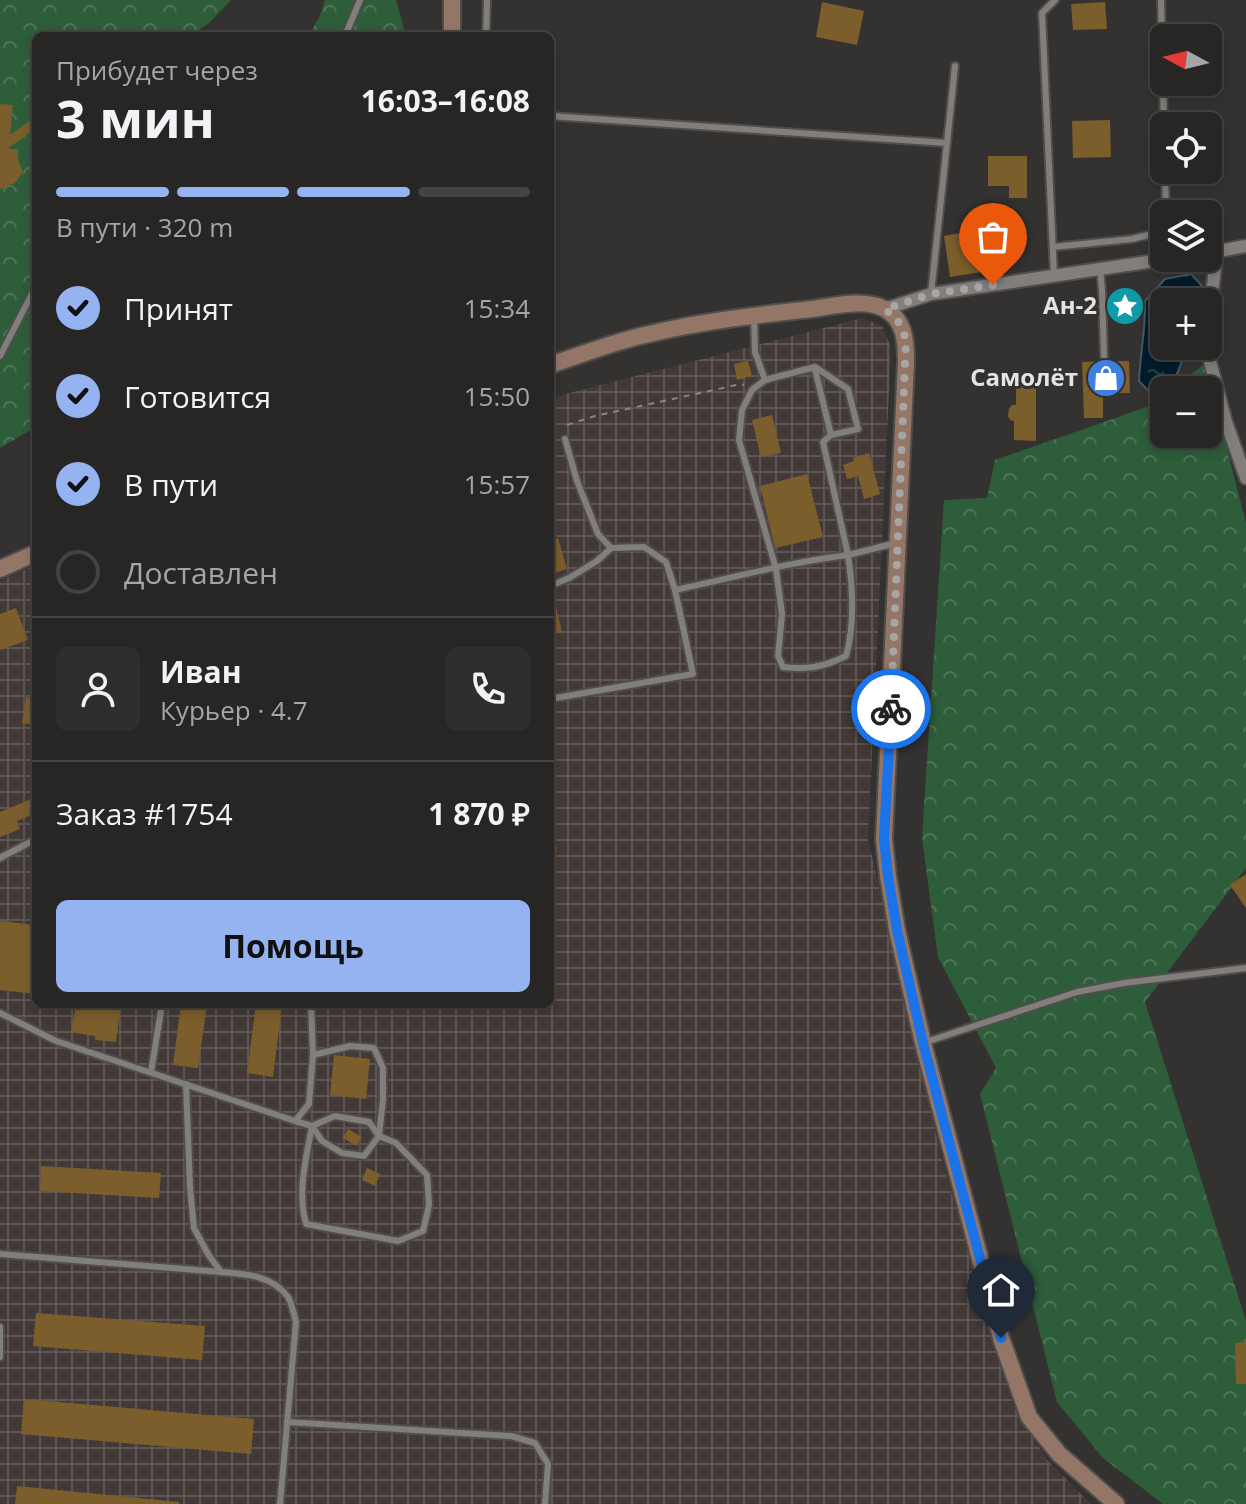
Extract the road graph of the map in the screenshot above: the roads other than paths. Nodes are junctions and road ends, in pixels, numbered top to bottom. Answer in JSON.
{"nodes":[{"id":1,"x":360,"y":0,"type":"edge"},
{"id":2,"x":452,"y":0,"type":"edge"},
{"id":3,"x":487,"y":0,"type":"edge"},
{"id":4,"x":1055,"y":0,"type":"edge"},
{"id":5,"x":1161,"y":0,"type":"edge"},
{"id":6,"x":347,"y":32,"type":"edge"},
{"id":7,"x":452,"y":32,"type":"edge"},
{"id":8,"x":486,"y":32,"type":"edge"},
{"id":9,"x":955,"y":66,"type":"dead end"},
{"id":10,"x":1164,"y":112,"type":"edge"},
{"id":11,"x":554,"y":116,"type":"edge"},
{"id":12,"x":947,"y":143,"type":"junction"},
{"id":13,"x":1150,"y":235,"type":"edge"},
{"id":14,"x":1246,"y":246,"type":"edge"},
{"id":15,"x":1053,"y":247,"type":"junction"},
{"id":16,"x":1222,"y":250,"type":"edge"},
{"id":17,"x":1150,"y":262,"type":"edge"},
{"id":18,"x":1100,"y":269,"type":"junction"},
{"id":19,"x":1054,"y":276,"type":"junction"},
{"id":20,"x":32,"y":294,"type":"edge"},
{"id":21,"x":931,"y":294,"type":"junction"},
{"id":22,"x":885,"y":309,"type":"junction"},
{"id":23,"x":754,"y":315,"type":"junction"},
{"id":24,"x":0,"y":356,"type":"edge"},
{"id":25,"x":1104,"y":356,"type":"dead end"},
{"id":26,"x":1210,"y":360,"type":"edge"},
{"id":27,"x":554,"y":364,"type":"edge"},
{"id":28,"x":815,"y":367,"type":"junction"},
{"id":29,"x":765,"y":380,"type":"junction"},
{"id":30,"x":831,"y":435,"type":"junction"},
{"id":31,"x":565,"y":439,"type":"dead end"},
{"id":32,"x":1246,"y":478,"type":"edge"},
{"id":33,"x":899,"y":543,"type":"junction"},
{"id":34,"x":611,"y":548,"type":"junction"},
{"id":35,"x":32,"y":555,"type":"edge"},
{"id":36,"x":848,"y":555,"type":"junction"},
{"id":37,"x":0,"y":569,"type":"edge"},
{"id":38,"x":776,"y":569,"type":"junction"},
{"id":39,"x":554,"y":584,"type":"edge"},
{"id":40,"x":675,"y":590,"type":"junction"},
{"id":41,"x":554,"y":698,"type":"edge"},
{"id":42,"x":32,"y":841,"type":"edge"},
{"id":43,"x":0,"y":858,"type":"edge"},
{"id":44,"x":1246,"y":968,"type":"edge"},
{"id":45,"x":161,"y":1008,"type":"edge"},
{"id":46,"x":311,"y":1008,"type":"edge"},
{"id":47,"x":0,"y":1013,"type":"edge"},
{"id":48,"x":923,"y":1043,"type":"junction"},
{"id":49,"x":313,"y":1055,"type":"junction"},
{"id":50,"x":151,"y":1072,"type":"junction"},
{"id":51,"x":186,"y":1084,"type":"junction"},
{"id":52,"x":295,"y":1121,"type":"junction"},
{"id":53,"x":312,"y":1126,"type":"junction"},
{"id":54,"x":379,"y":1136,"type":"junction"},
{"id":55,"x":0,"y":1254,"type":"edge"},
{"id":56,"x":221,"y":1272,"type":"junction"},
{"id":57,"x":0,"y":1327,"type":"edge"},
{"id":58,"x":0,"y":1357,"type":"edge"},
{"id":59,"x":287,"y":1422,"type":"junction"},
{"id":60,"x":280,"y":1504,"type":"edge"},
{"id":61,"x":545,"y":1504,"type":"edge"},
{"id":62,"x":1116,"y":1504,"type":"edge"}],
"edges":[{"from":1,"to":6,"type":"lane"},
{"from":2,"to":7,"type":"street"},
{"from":3,"to":8,"type":"lane"},
{"from":4,"to":15,"type":"lane"},
{"from":5,"to":10,"type":"lane"},
{"from":9,"to":12,"type":"lane"},
{"from":11,"to":12,"type":"lane"},
{"from":12,"to":21,"type":"lane"},
{"from":13,"to":15,"type":"lane"},
{"from":14,"to":16,"type":"street"},
{"from":15,"to":19,"type":"lane"},
{"from":17,"to":18,"type":"street"},
{"from":18,"to":19,"type":"street"},
{"from":18,"to":25,"type":"lane"},
{"from":19,"to":21,"type":"street"},
{"from":20,"to":24,"type":"lane"},
{"from":21,"to":22,"type":"street"},
{"from":22,"to":23,"type":"street"},
{"from":22,"to":33,"type":"street"},
{"from":23,"to":27,"type":"street"},
{"from":23,"to":29,"type":"lane"},
{"from":26,"to":32,"type":"street"},
{"from":28,"to":29,"type":"lane"},
{"from":28,"to":30,"type":"lane"},
{"from":28,"to":30,"type":"lane"},
{"from":29,"to":38,"type":"lane"},
{"from":30,"to":36,"type":"lane"},
{"from":31,"to":34,"type":"lane"},
{"from":33,"to":36,"type":"lane"},
{"from":33,"to":48,"type":"street"},
{"from":34,"to":39,"type":"lane"},
{"from":34,"to":40,"type":"lane"},
{"from":35,"to":37,"type":"street"},
{"from":36,"to":38,"type":"lane"},
{"from":36,"to":38,"type":"lane"},
{"from":38,"to":40,"type":"lane"},
{"from":40,"to":41,"type":"lane"},
{"from":42,"to":43,"type":"lane"},
{"from":44,"to":48,"type":"lane"},
{"from":45,"to":50,"type":"lane"},
{"from":46,"to":49,"type":"lane"},
{"from":47,"to":50,"type":"lane"},
{"from":48,"to":62,"type":"street"},
{"from":49,"to":52,"type":"lane"},
{"from":49,"to":54,"type":"lane"},
{"from":50,"to":51,"type":"lane"},
{"from":51,"to":52,"type":"lane"},
{"from":51,"to":56,"type":"lane"},
{"from":52,"to":53,"type":"lane"},
{"from":53,"to":54,"type":"lane"},
{"from":53,"to":54,"type":"lane"},
{"from":53,"to":54,"type":"lane"},
{"from":55,"to":56,"type":"lane"},
{"from":56,"to":59,"type":"lane"},
{"from":57,"to":58,"type":"lane"},
{"from":59,"to":60,"type":"lane"},
{"from":59,"to":61,"type":"lane"}]}
